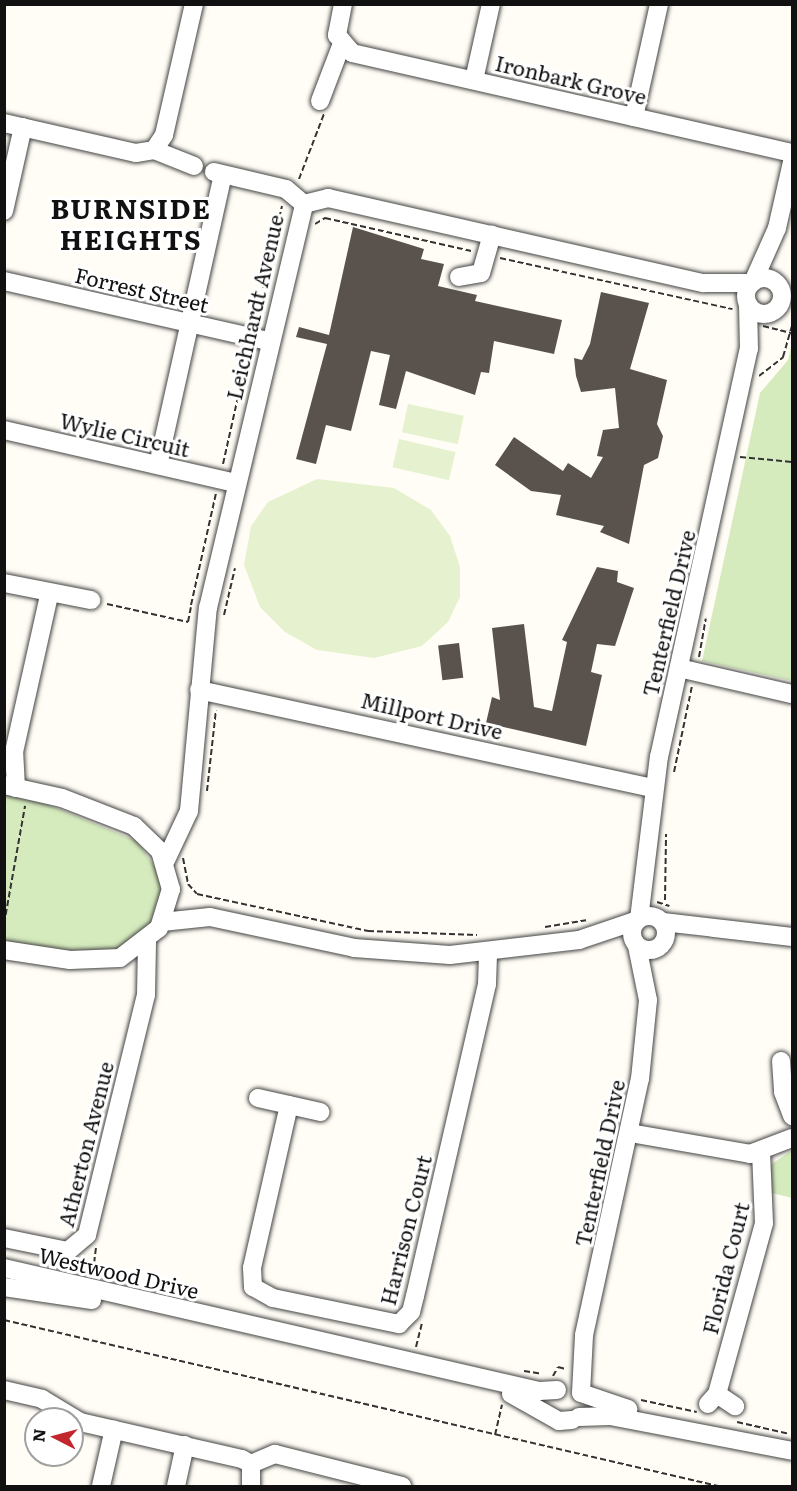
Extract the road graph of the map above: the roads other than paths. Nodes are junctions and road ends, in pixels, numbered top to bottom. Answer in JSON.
{"nodes":[{"id":1,"x":194,"y":4,"type":"edge"},
{"id":2,"x":343,"y":4,"type":"edge"},
{"id":3,"x":491,"y":4,"type":"edge"},
{"id":4,"x":659,"y":4,"type":"edge"},
{"id":5,"x":340,"y":46,"type":"junction"},
{"id":6,"x":474,"y":80,"type":"junction"},
{"id":7,"x":320,"y":101,"type":"dead end"},
{"id":8,"x":634,"y":117,"type":"junction"},
{"id":9,"x":4,"y":123,"type":"edge"},
{"id":10,"x":23,"y":127,"type":"junction"},
{"id":11,"x":154,"y":150,"type":"junction"},
{"id":12,"x":792,"y":153,"type":"edge"},
{"id":13,"x":792,"y":162,"type":"edge"},
{"id":14,"x":194,"y":166,"type":"dead end"},
{"id":15,"x":304,"y":204,"type":"junction"},
{"id":16,"x":4,"y":211,"type":"edge"},
{"id":17,"x":777,"y":228,"type":"junction"},
{"id":18,"x":492,"y":235,"type":"junction"},
{"id":19,"x":459,"y":277,"type":"dead end"},
{"id":20,"x":4,"y":281,"type":"edge"},
{"id":21,"x":785,"y":281,"type":"edge"},
{"id":22,"x":746,"y":295,"type":"junction"},
{"id":23,"x":776,"y":310,"type":"junction"},
{"id":24,"x":190,"y":323,"type":"junction"},
{"id":25,"x":269,"y":341,"type":"junction"},
{"id":26,"x":750,"y":383,"type":"junction"},
{"id":27,"x":4,"y":430,"type":"edge"},
{"id":28,"x":158,"y":465,"type":"junction"},
{"id":29,"x":236,"y":483,"type":"junction"},
{"id":30,"x":4,"y":583,"type":"edge"},
{"id":31,"x":49,"y":595,"type":"junction"},
{"id":32,"x":83,"y":600,"type":"road end"},
{"id":33,"x":687,"y":670,"type":"junction"},
{"id":34,"x":199,"y":690,"type":"junction"},
{"id":35,"x":792,"y":694,"type":"edge"},
{"id":36,"x":14,"y":752,"type":"junction"},
{"id":37,"x":4,"y":771,"type":"edge"},
{"id":38,"x":16,"y":787,"type":"edge"},
{"id":39,"x":654,"y":788,"type":"junction"},
{"id":40,"x":191,"y":789,"type":"junction"},
{"id":41,"x":148,"y":837,"type":"junction"},
{"id":42,"x":166,"y":860,"type":"junction"},
{"id":43,"x":648,"y":860,"type":"junction"},
{"id":44,"x":179,"y":885,"type":"junction"},
{"id":45,"x":210,"y":917,"type":"junction"},
{"id":46,"x":638,"y":919,"type":"junction"},
{"id":47,"x":661,"y":921,"type":"junction"},
{"id":48,"x":162,"y":922,"type":"junction"},
{"id":49,"x":708,"y":931,"type":"junction"},
{"id":50,"x":792,"y":937,"type":"edge"},
{"id":51,"x":579,"y":940,"type":"junction"},
{"id":52,"x":147,"y":942,"type":"junction"},
{"id":53,"x":636,"y":945,"type":"junction"},
{"id":54,"x":660,"y":947,"type":"junction"},
{"id":55,"x":5,"y":951,"type":"edge"},
{"id":56,"x":488,"y":953,"type":"junction"},
{"id":57,"x":120,"y":958,"type":"junction"},
{"id":58,"x":648,"y":1000,"type":"junction"},
{"id":59,"x":141,"y":1010,"type":"junction"},
{"id":60,"x":782,"y":1060,"type":"dead end"},
{"id":61,"x":258,"y":1098,"type":"dead end"},
{"id":62,"x":289,"y":1105,"type":"junction"},
{"id":63,"x":320,"y":1112,"type":"dead end"},
{"id":64,"x":792,"y":1116,"type":"edge"},
{"id":65,"x":630,"y":1133,"type":"junction"},
{"id":66,"x":792,"y":1138,"type":"edge"},
{"id":67,"x":761,"y":1152,"type":"junction"},
{"id":68,"x":4,"y":1238,"type":"edge"},
{"id":69,"x":4,"y":1268,"type":"edge"},
{"id":70,"x":4,"y":1287,"type":"edge"},
{"id":71,"x":222,"y":1320,"type":"junction"},
{"id":72,"x":584,"y":1335,"type":"junction"},
{"id":73,"x":432,"y":1367,"type":"junction"},
{"id":74,"x":558,"y":1389,"type":"junction"},
{"id":75,"x":4,"y":1390,"type":"edge"},
{"id":76,"x":581,"y":1393,"type":"junction"},
{"id":77,"x":735,"y":1406,"type":"dead end"},
{"id":78,"x":575,"y":1419,"type":"junction"},
{"id":79,"x":114,"y":1429,"type":"junction"},
{"id":80,"x":743,"y":1440,"type":"junction"},
{"id":81,"x":185,"y":1446,"type":"junction"},
{"id":82,"x":792,"y":1451,"type":"edge"},
{"id":83,"x":251,"y":1464,"type":"junction"},
{"id":84,"x":101,"y":1486,"type":"edge"},
{"id":85,"x":176,"y":1486,"type":"edge"},
{"id":86,"x":251,"y":1486,"type":"edge"},
{"id":87,"x":402,"y":1486,"type":"edge"}],
"edges":[{"from":1,"to":11,"type":"street"},
{"from":2,"to":5,"type":"street"},
{"from":3,"to":6,"type":"street"},
{"from":4,"to":8,"type":"street"},
{"from":5,"to":6,"type":"street","name":"Ironbark Grove"},
{"from":5,"to":7,"type":"street"},
{"from":6,"to":8,"type":"street","name":"Ironbark Grove"},
{"from":8,"to":12,"type":"street","name":"Ironbark Grove"},
{"from":9,"to":10,"type":"street"},
{"from":10,"to":11,"type":"street"},
{"from":10,"to":16,"type":"street"},
{"from":11,"to":14,"type":"street"},
{"from":13,"to":17,"type":"street","name":"Tenterfield Drive"},
{"from":15,"to":18,"type":"street","name":"Leichhardt Avenue"},
{"from":15,"to":24,"type":"street"},
{"from":15,"to":25,"type":"street","name":"Leichhardt Avenue"},
{"from":17,"to":21,"type":"street","name":"Tenterfield Drive"},
{"from":17,"to":22,"type":"street","name":"Tenterfield Drive"},
{"from":18,"to":19,"type":"street"},
{"from":18,"to":22,"type":"street","name":"Leichhardt Avenue"},
{"from":20,"to":24,"type":"street","name":"Forrest Street"},
{"from":21,"to":22,"type":"street"},
{"from":21,"to":23,"type":"street","name":"Tenterfield Drive"},
{"from":22,"to":23,"type":"street"},
{"from":22,"to":26,"type":"street","name":"Tenterfield Drive"},
{"from":23,"to":26,"type":"street","name":"Tenterfield Drive"},
{"from":24,"to":25,"type":"street","name":"Forrest Street"},
{"from":24,"to":28,"type":"street"},
{"from":25,"to":29,"type":"street","name":"Leichhardt Avenue"},
{"from":26,"to":33,"type":"street","name":"Tenterfield Drive"},
{"from":27,"to":28,"type":"street","name":"Wylie Circuit"},
{"from":28,"to":29,"type":"street","name":"Wylie Circuit"},
{"from":29,"to":34,"type":"street","name":"Leichhardt Avenue"},
{"from":30,"to":31,"type":"street"},
{"from":31,"to":32,"type":"street"},
{"from":31,"to":36,"type":"street"},
{"from":33,"to":35,"type":"street"},
{"from":33,"to":39,"type":"street","name":"Tenterfield Drive"},
{"from":34,"to":39,"type":"street","name":"Millport Drive"},
{"from":34,"to":40,"type":"street","name":"Leichhardt Avenue"},
{"from":36,"to":37,"type":"street"},
{"from":36,"to":38,"type":"street"},
{"from":38,"to":41,"type":"street"},
{"from":39,"to":43,"type":"street","name":"Tenterfield Drive"},
{"from":40,"to":41,"type":"street"},
{"from":40,"to":42,"type":"street","name":"Leichhardt Avenue"},
{"from":41,"to":42,"type":"street"},
{"from":42,"to":44,"type":"street"},
{"from":43,"to":46,"type":"street","name":"Tenterfield Drive"},
{"from":43,"to":47,"type":"street","name":"Tenterfield Drive"},
{"from":44,"to":45,"type":"street"},
{"from":44,"to":48,"type":"street"},
{"from":45,"to":48,"type":"street"},
{"from":45,"to":56,"type":"street"},
{"from":46,"to":47,"type":"street"},
{"from":46,"to":51,"type":"street"},
{"from":46,"to":53,"type":"street"},
{"from":47,"to":49,"type":"street"},
{"from":47,"to":54,"type":"street"},
{"from":48,"to":52,"type":"street"},
{"from":49,"to":50,"type":"street"},
{"from":49,"to":54,"type":"street"},
{"from":51,"to":53,"type":"street"},
{"from":51,"to":56,"type":"street"},
{"from":52,"to":57,"type":"street"},
{"from":52,"to":59,"type":"street","name":"Atherton Avenue"},
{"from":53,"to":54,"type":"street"},
{"from":53,"to":58,"type":"street","name":"Tenterfield Drive"},
{"from":54,"to":58,"type":"street","name":"Tenterfield Drive"},
{"from":55,"to":57,"type":"street"},
{"from":56,"to":62,"type":"street","name":"Harrison Court"},
{"from":57,"to":59,"type":"street"},
{"from":58,"to":65,"type":"street","name":"Tenterfield Drive"},
{"from":59,"to":68,"type":"street","name":"Atherton Avenue"},
{"from":60,"to":64,"type":"street"},
{"from":61,"to":62,"type":"street"},
{"from":62,"to":63,"type":"street"},
{"from":65,"to":67,"type":"street"},
{"from":65,"to":72,"type":"street","name":"Tenterfield Drive"},
{"from":66,"to":67,"type":"street"},
{"from":67,"to":77,"type":"street","name":"Florida Court"},
{"from":69,"to":71,"type":"street","name":"Westwood Drive"},
{"from":70,"to":71,"type":"street","name":"Westwood Drive"},
{"from":71,"to":73,"type":"street","name":"Westwood Drive"},
{"from":72,"to":74,"type":"street","name":"Tenterfield Drive"},
{"from":72,"to":76,"type":"street","name":"Tenterfield Drive"},
{"from":73,"to":74,"type":"street","name":"Westwood Drive"},
{"from":73,"to":78,"type":"street","name":"Westwood Drive"},
{"from":74,"to":76,"type":"street"},
{"from":74,"to":78,"type":"street"},
{"from":75,"to":79,"type":"street"},
{"from":76,"to":78,"type":"street"},
{"from":76,"to":80,"type":"street","name":"Westwood Drive"},
{"from":78,"to":80,"type":"street","name":"Westwood Drive"},
{"from":79,"to":81,"type":"street"},
{"from":79,"to":84,"type":"street"},
{"from":80,"to":82,"type":"street","name":"Westwood Drive"},
{"from":81,"to":83,"type":"street"},
{"from":81,"to":85,"type":"street"},
{"from":83,"to":86,"type":"street"},
{"from":83,"to":87,"type":"street"}]}
